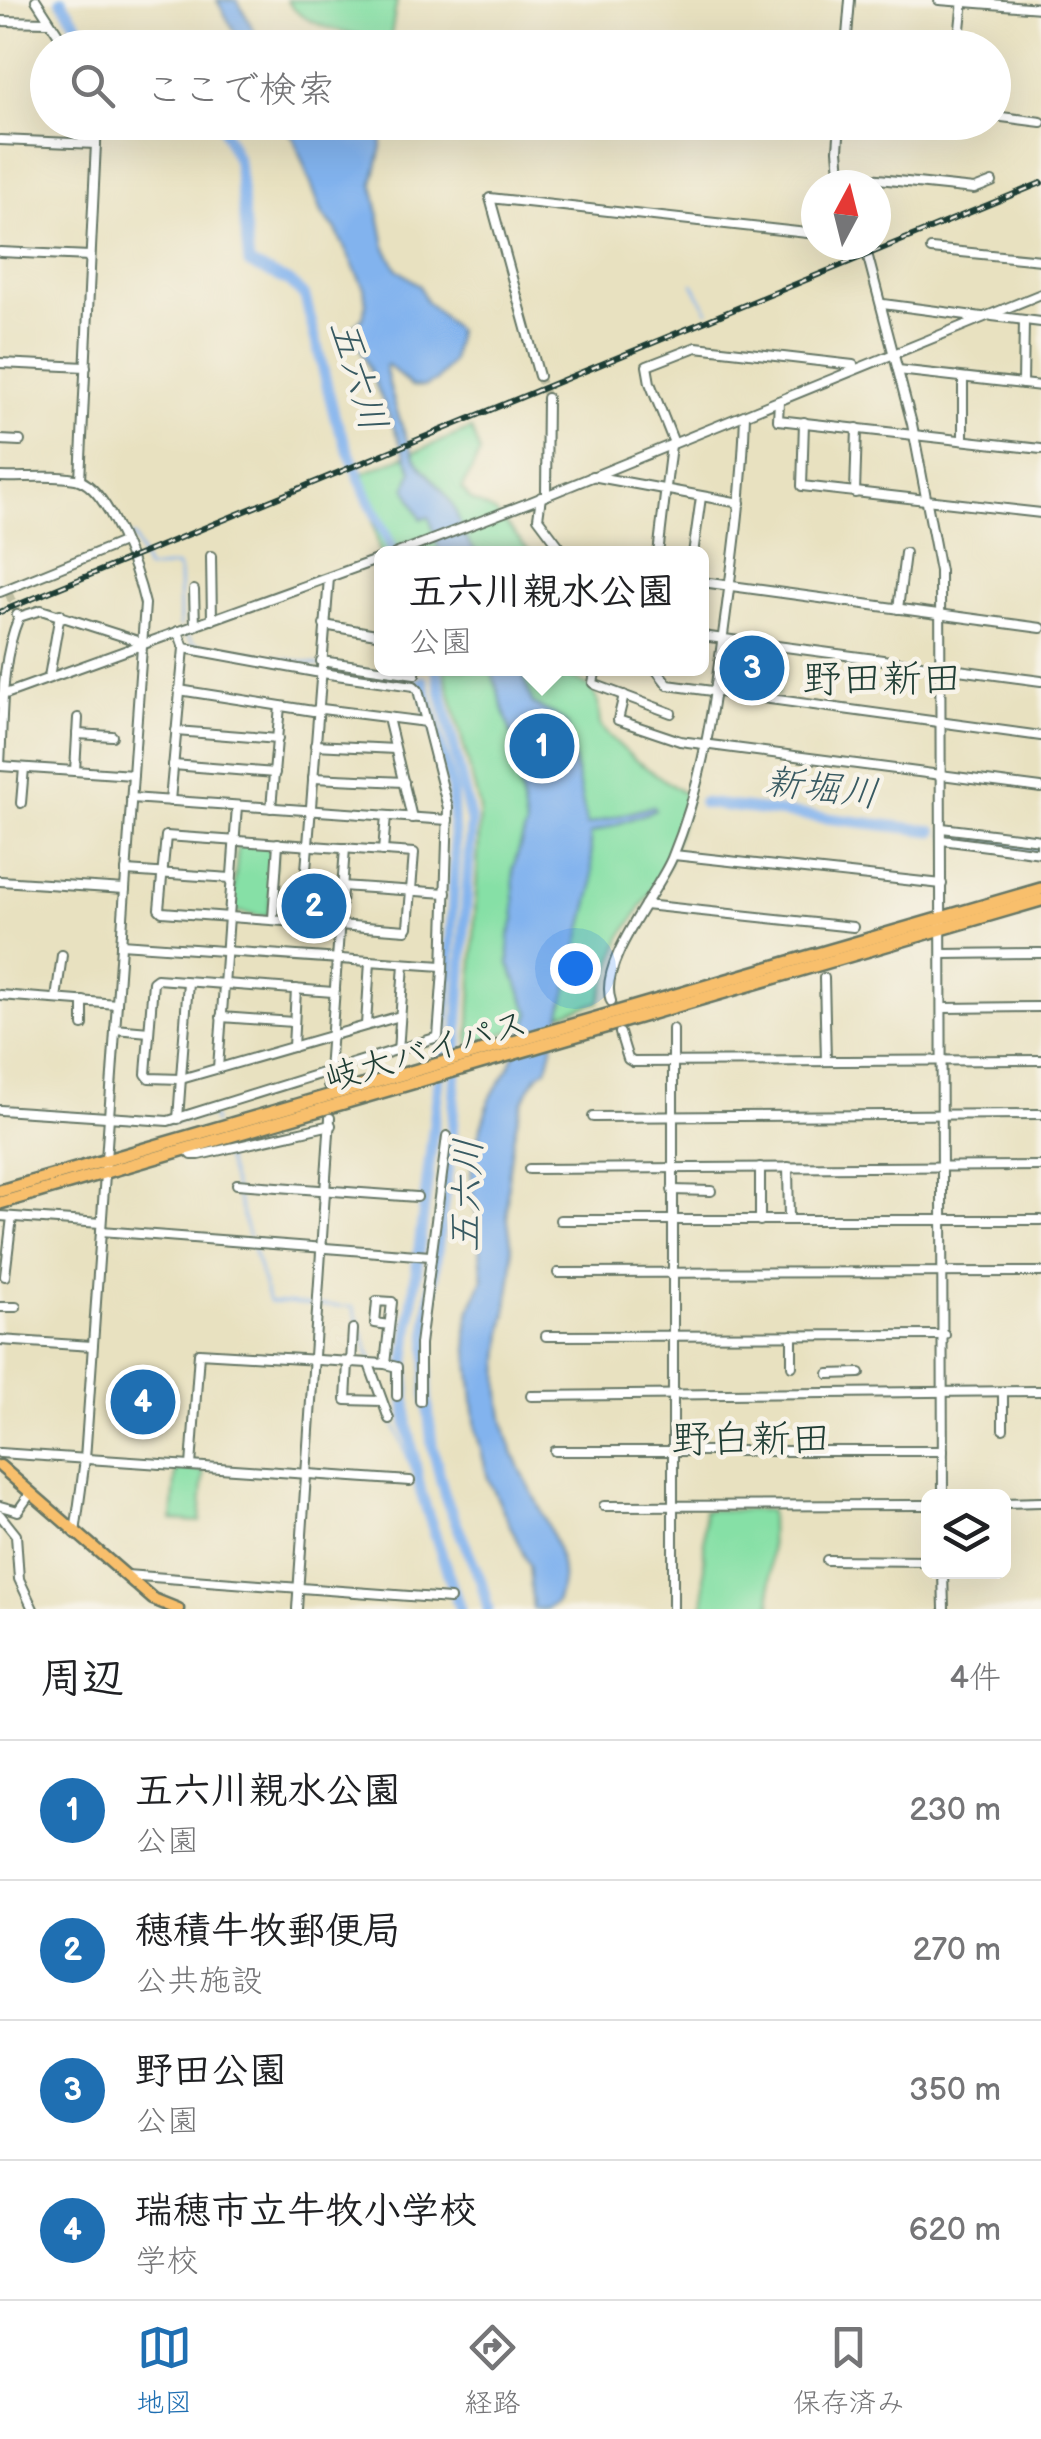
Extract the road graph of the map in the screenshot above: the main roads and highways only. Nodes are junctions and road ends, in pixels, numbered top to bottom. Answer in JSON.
{"nodes":[{"id":1,"x":1041,"y":889,"type":"edge"},
{"id":2,"x":1041,"y":900,"type":"edge"},
{"id":3,"x":943,"y":923,"type":"junction"},
{"id":4,"x":426,"y":1073,"type":"junction"},
{"id":5,"x":105,"y":1166,"type":"junction"},
{"id":6,"x":0,"y":1191,"type":"edge"},
{"id":7,"x":0,"y":1203,"type":"edge"},
{"id":8,"x":0,"y":1466,"type":"edge"},
{"id":9,"x":150,"y":1604,"type":"edge"},
{"id":10,"x":178,"y":1609,"type":"edge"}],
"edges":[{"from":1,"to":3,"type":"highway","name":"岐大バイパス"},
{"from":2,"to":3,"type":"highway","name":"岐大バイパス"},
{"from":3,"to":4,"type":"highway","name":"岐大バイパス"},
{"from":4,"to":5,"type":"highway","name":"岐大バイパス"},
{"from":4,"to":5,"type":"highway","name":"岐大バイパス"},
{"from":5,"to":6,"type":"highway","name":"岐大バイパス"},
{"from":5,"to":7,"type":"highway","name":"岐大バイパス"},
{"from":8,"to":9,"type":"main road"},
{"from":9,"to":10,"type":"main road"}]}
